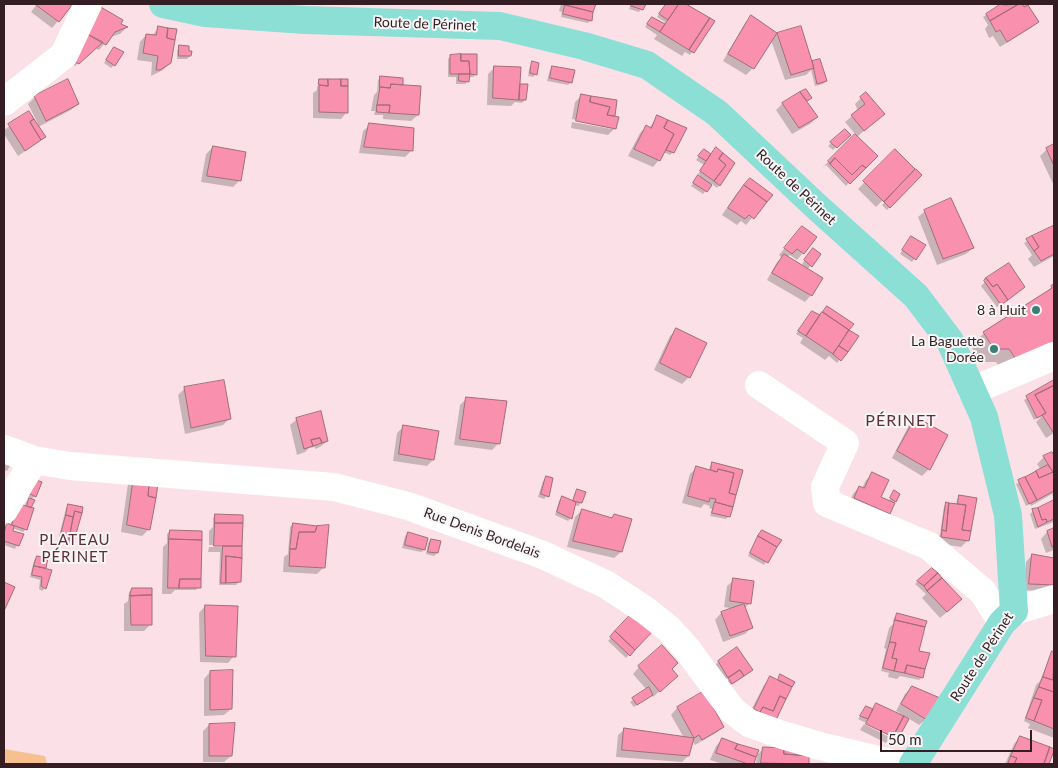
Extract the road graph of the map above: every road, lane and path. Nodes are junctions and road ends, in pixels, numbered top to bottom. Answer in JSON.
{"nodes":[{"id":1,"x":88,"y":4,"type":"edge"},
{"id":2,"x":163,"y":4,"type":"edge"},
{"id":3,"x":4,"y":102,"type":"edge"},
{"id":4,"x":1054,"y":356,"type":"edge"},
{"id":5,"x":760,"y":385,"type":"dead end"},
{"id":6,"x":972,"y":392,"type":"junction"},
{"id":7,"x":4,"y":449,"type":"edge"},
{"id":8,"x":34,"y":460,"type":"junction"},
{"id":9,"x":4,"y":510,"type":"edge"},
{"id":10,"x":1054,"y":599,"type":"edge"},
{"id":11,"x":1008,"y":618,"type":"junction"},
{"id":12,"x":896,"y":764,"type":"edge"},
{"id":13,"x":914,"y":764,"type":"edge"}],
"edges":[{"from":1,"to":3,"type":"street"},
{"from":2,"to":6,"type":"main road","name":"Route de Périnet"},
{"from":4,"to":6,"type":"street"},
{"from":5,"to":11,"type":"street"},
{"from":6,"to":11,"type":"main road","name":"Route de Périnet"},
{"from":7,"to":8,"type":"street","name":"Rue Denis Bordelais"},
{"from":8,"to":9,"type":"street"},
{"from":8,"to":12,"type":"street","name":"Rue Denis Bordelais"},
{"from":10,"to":11,"type":"street"},
{"from":11,"to":13,"type":"main road","name":"Route de Périnet"}]}
